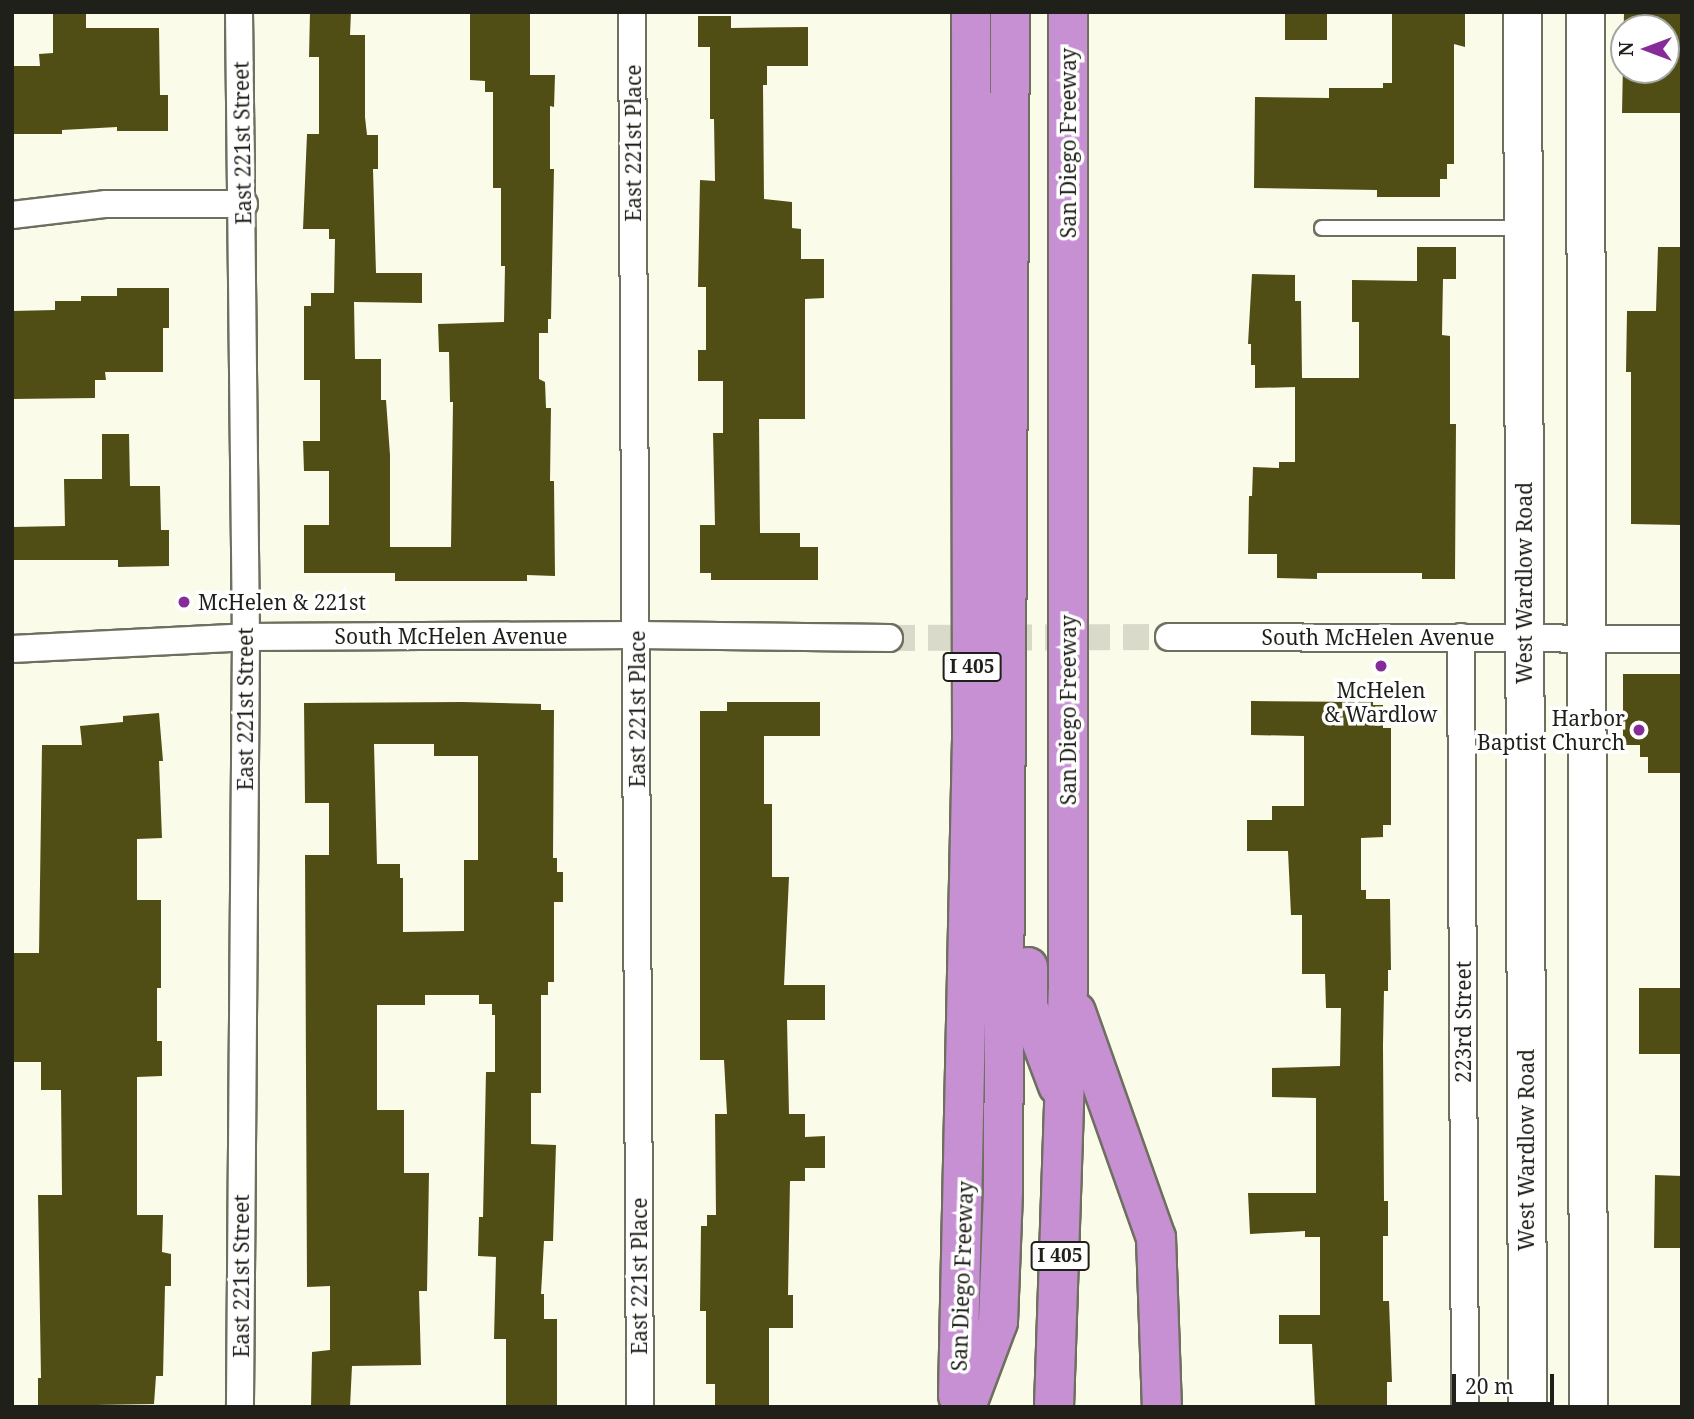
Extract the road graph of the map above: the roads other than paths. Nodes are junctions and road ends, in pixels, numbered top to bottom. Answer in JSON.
{"nodes":[{"id":1,"x":239,"y":12,"type":"edge"},
{"id":2,"x":632,"y":12,"type":"edge"},
{"id":3,"x":971,"y":12,"type":"edge"},
{"id":4,"x":1010,"y":12,"type":"edge"},
{"id":5,"x":1035,"y":12,"type":"edge"},
{"id":6,"x":1068,"y":12,"type":"edge"},
{"id":7,"x":1522,"y":12,"type":"edge"},
{"id":8,"x":1585,"y":12,"type":"edge"},
{"id":9,"x":244,"y":204,"type":"junction"},
{"id":10,"x":12,"y":215,"type":"edge"},
{"id":11,"x":1322,"y":228,"type":"dead end"},
{"id":12,"x":1523,"y":228,"type":"junction"},
{"id":13,"x":636,"y":635,"type":"junction"},
{"id":14,"x":246,"y":637,"type":"junction"},
{"id":15,"x":1169,"y":637,"type":"tunnel mouth"},
{"id":16,"x":1461,"y":637,"type":"junction"},
{"id":17,"x":889,"y":638,"type":"tunnel mouth"},
{"id":18,"x":1524,"y":638,"type":"junction"},
{"id":19,"x":1587,"y":639,"type":"junction"},
{"id":20,"x":1682,"y":639,"type":"edge"},
{"id":21,"x":12,"y":649,"type":"edge"},
{"id":22,"x":1068,"y":990,"type":"junction"},
{"id":23,"x":1065,"y":1105,"type":"junction"},
{"id":24,"x":240,"y":1407,"type":"edge"},
{"id":25,"x":640,"y":1407,"type":"edge"},
{"id":26,"x":958,"y":1407,"type":"edge"},
{"id":27,"x":966,"y":1407,"type":"edge"},
{"id":28,"x":1054,"y":1407,"type":"edge"},
{"id":29,"x":1162,"y":1407,"type":"edge"},
{"id":30,"x":1465,"y":1407,"type":"edge"},
{"id":31,"x":1527,"y":1407,"type":"edge"},
{"id":32,"x":1588,"y":1407,"type":"edge"}],
"edges":[{"from":1,"to":9,"type":"street","name":"East 221st Street"},
{"from":2,"to":13,"type":"street","name":"East 221st Place"},
{"from":3,"to":26,"type":"highway","name":"San Diego Freeway","number":"I 405"},
{"from":4,"to":27,"type":"highway"},
{"from":5,"to":23,"type":"highway"},
{"from":6,"to":22,"type":"highway","name":"San Diego Freeway","number":"I 405"},
{"from":7,"to":12,"type":"main road","name":"West Wardlow Road"},
{"from":8,"to":19,"type":"main road"},
{"from":9,"to":10,"type":"street"},
{"from":9,"to":14,"type":"street","name":"East 221st Street"},
{"from":11,"to":12,"type":"lane"},
{"from":12,"to":18,"type":"main road","name":"West Wardlow Road"},
{"from":13,"to":14,"type":"street","name":"South McHelen Avenue"},
{"from":13,"to":17,"type":"street","name":"South McHelen Avenue"},
{"from":13,"to":25,"type":"street","name":"East 221st Place"},
{"from":14,"to":21,"type":"street","name":"South McHelen Avenue"},
{"from":14,"to":24,"type":"street","name":"East 221st Street"},
{"from":15,"to":16,"type":"street","name":"South McHelen Avenue"},
{"from":16,"to":18,"type":"street","name":"South McHelen Avenue"},
{"from":16,"to":30,"type":"street","name":"223rd Street"},
{"from":18,"to":19,"type":"street","name":"South McHelen Avenue"},
{"from":18,"to":31,"type":"main road","name":"West Wardlow Road"},
{"from":19,"to":20,"type":"street","name":"South McHelen Avenue"},
{"from":19,"to":32,"type":"main road"},
{"from":22,"to":23,"type":"highway","name":"San Diego Freeway","number":"I 405"},
{"from":22,"to":29,"type":"highway"},
{"from":23,"to":28,"type":"highway","name":"San Diego Freeway","number":"I 405"}]}
